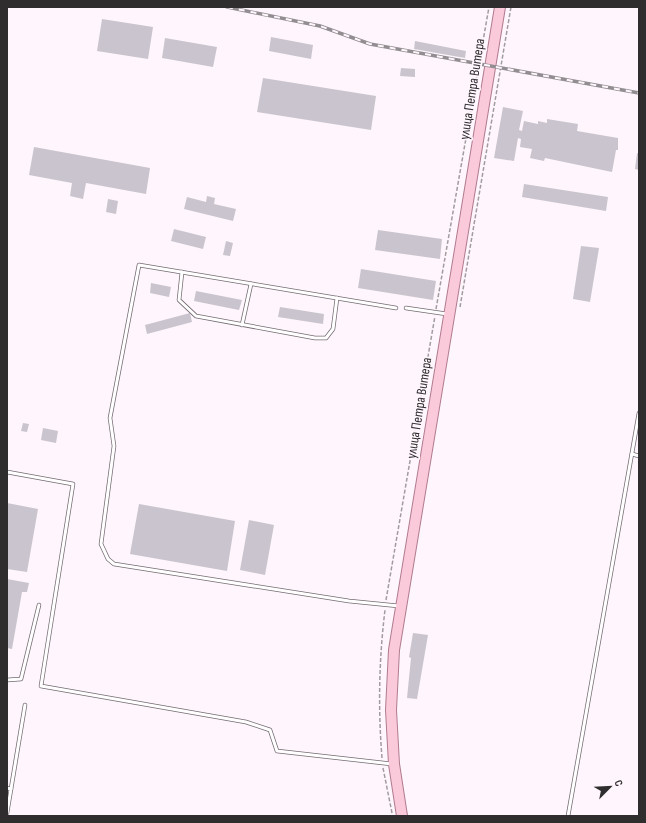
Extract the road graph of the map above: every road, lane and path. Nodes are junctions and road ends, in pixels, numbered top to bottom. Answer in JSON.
{"nodes":[{"id":1,"x":489,"y":7,"type":"edge"},
{"id":2,"x":500,"y":7,"type":"edge"},
{"id":3,"x":511,"y":7,"type":"edge"},
{"id":4,"x":182,"y":272,"type":"junction"},
{"id":5,"x":251,"y":284,"type":"junction"},
{"id":6,"x":336,"y":298,"type":"junction"},
{"id":7,"x":396,"y":308,"type":"dead end"},
{"id":8,"x":406,"y":308,"type":"dead end"},
{"id":9,"x":459,"y":311,"type":"dead end"},
{"id":10,"x":436,"y":312,"type":"junction"},
{"id":11,"x":449,"y":314,"type":"junction"},
{"id":12,"x":242,"y":325,"type":"junction"},
{"id":13,"x":639,"y":414,"type":"edge"},
{"id":14,"x":632,"y":454,"type":"junction"},
{"id":15,"x":639,"y":456,"type":"edge"},
{"id":16,"x":7,"y":472,"type":"edge"},
{"id":17,"x":386,"y":604,"type":"junction"},
{"id":18,"x":39,"y":605,"type":"dead end"},
{"id":19,"x":401,"y":606,"type":"junction"},
{"id":20,"x":7,"y":680,"type":"edge"},
{"id":21,"x":25,"y":705,"type":"dead end"},
{"id":22,"x":382,"y":763,"type":"junction"},
{"id":23,"x":394,"y":764,"type":"junction"},
{"id":24,"x":9,"y":788,"type":"edge"},
{"id":25,"x":7,"y":813,"type":"edge"},
{"id":26,"x":393,"y":816,"type":"edge"},
{"id":27,"x":402,"y":816,"type":"edge"},
{"id":28,"x":568,"y":816,"type":"edge"}],
"edges":[{"from":1,"to":10,"type":"path"},
{"from":2,"to":11,"type":"main road","name":"улица Петра Витера"},
{"from":3,"to":9,"type":"path"},
{"from":4,"to":5,"type":"lane"},
{"from":4,"to":12,"type":"lane"},
{"from":4,"to":17,"type":"lane"},
{"from":5,"to":6,"type":"lane"},
{"from":5,"to":12,"type":"lane"},
{"from":6,"to":7,"type":"lane"},
{"from":6,"to":12,"type":"lane"},
{"from":8,"to":10,"type":"lane"},
{"from":10,"to":11,"type":"lane"},
{"from":10,"to":17,"type":"path"},
{"from":11,"to":19,"type":"main road","name":"улица Петра Витера"},
{"from":13,"to":14,"type":"lane"},
{"from":14,"to":15,"type":"lane"},
{"from":14,"to":28,"type":"lane"},
{"from":16,"to":22,"type":"lane"},
{"from":17,"to":19,"type":"lane"},
{"from":17,"to":22,"type":"path"},
{"from":18,"to":20,"type":"lane"},
{"from":19,"to":23,"type":"main road","name":"улица Петра Витера"},
{"from":21,"to":24,"type":"lane"},
{"from":22,"to":23,"type":"lane"},
{"from":22,"to":26,"type":"path"},
{"from":23,"to":27,"type":"main road","name":"улица Петра Витера"},
{"from":24,"to":25,"type":"lane"}]}
